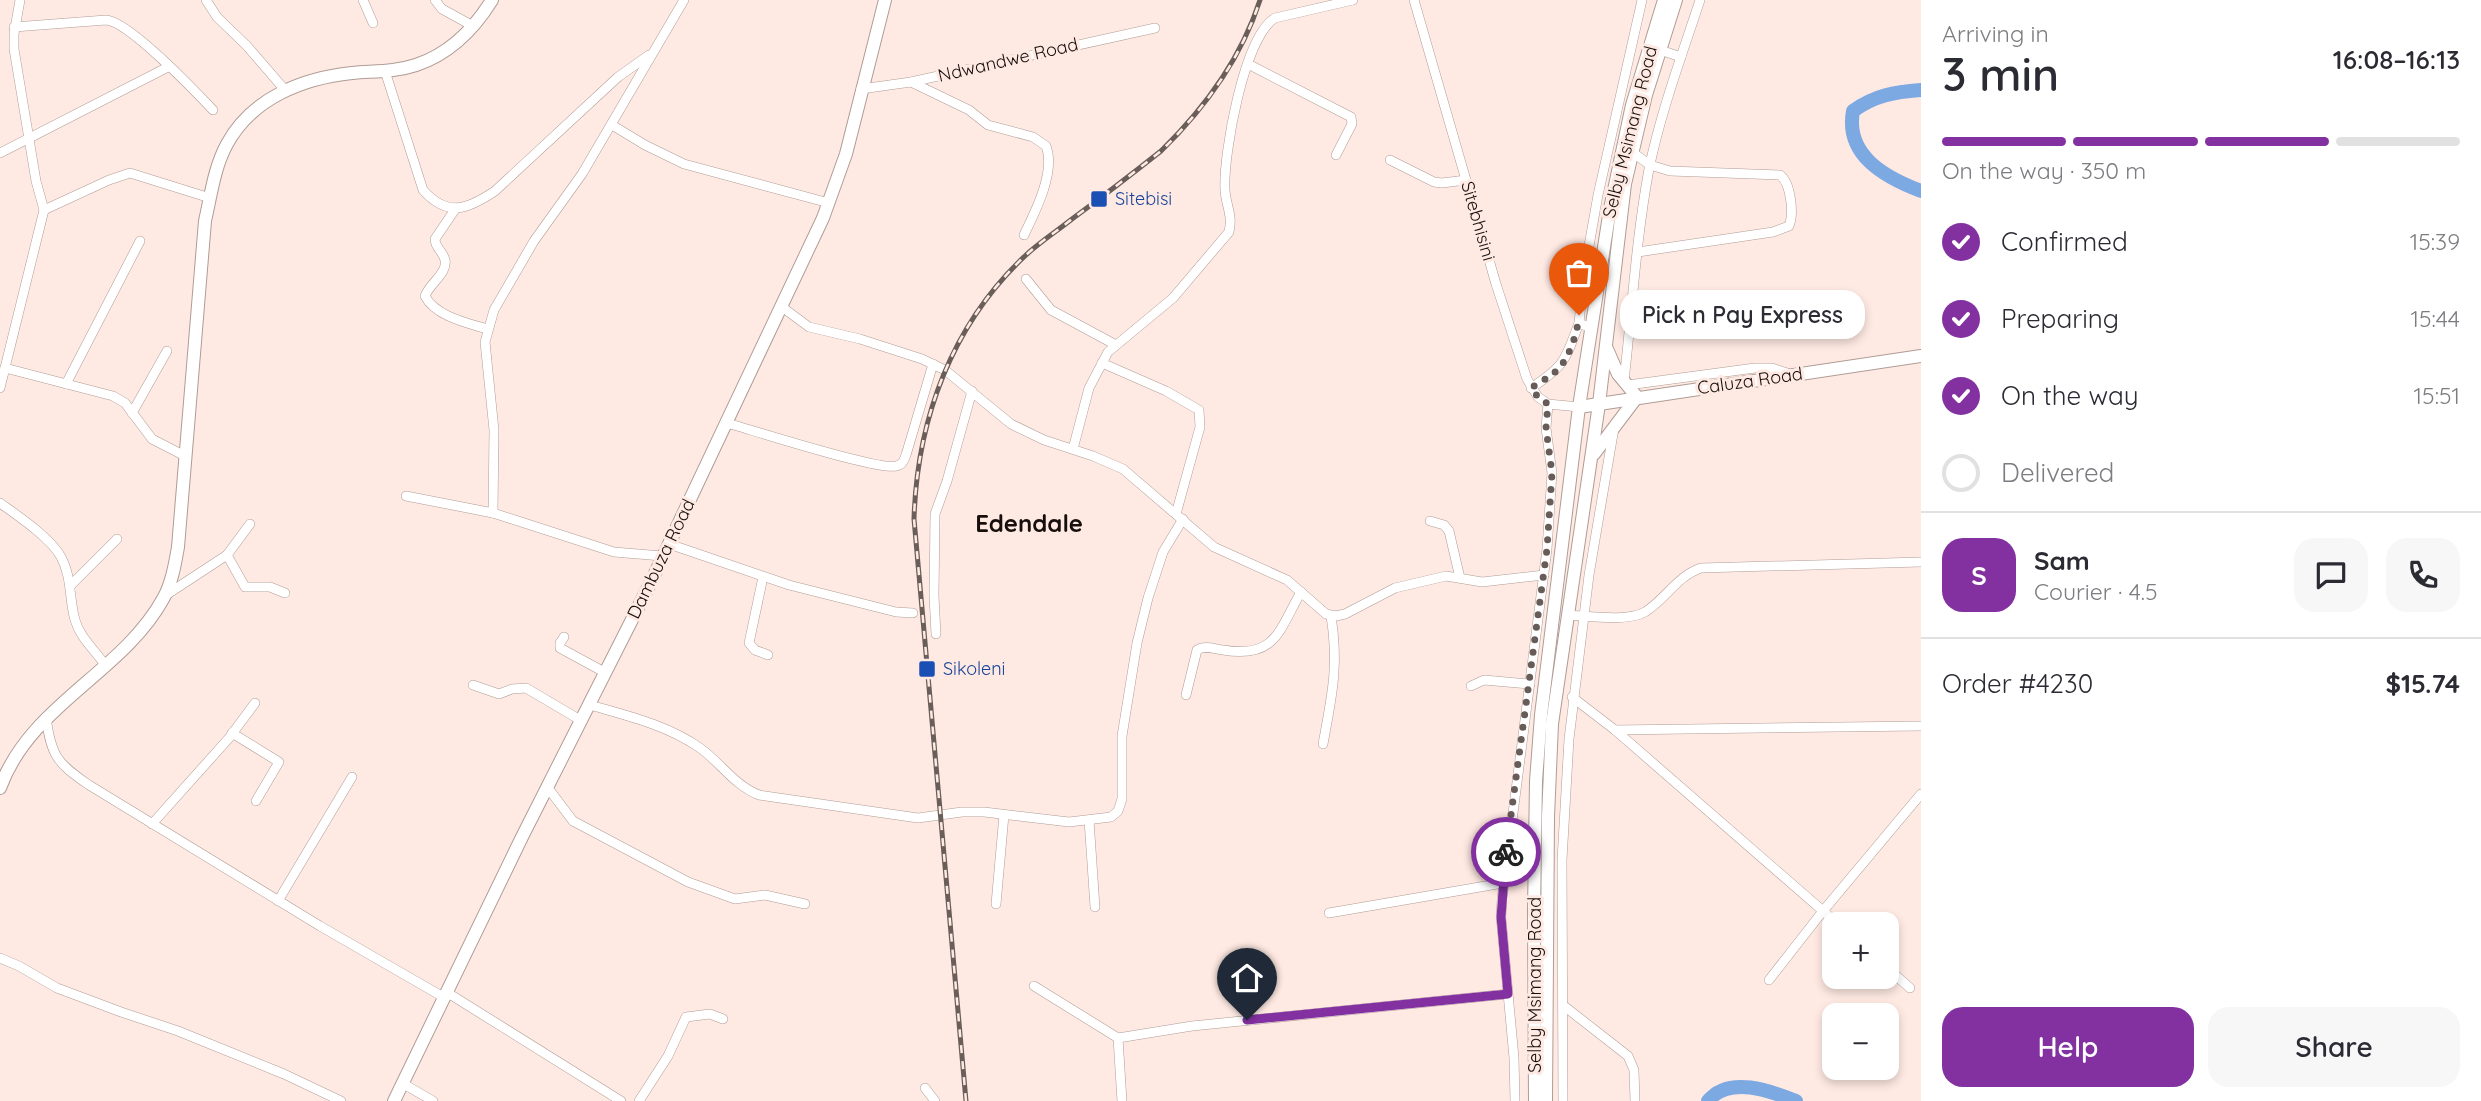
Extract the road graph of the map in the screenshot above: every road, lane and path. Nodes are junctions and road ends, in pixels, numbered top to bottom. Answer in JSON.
{"nodes":[{"id":1,"x":20,"y":0,"type":"edge"},
{"id":2,"x":206,"y":0,"type":"edge"},
{"id":3,"x":363,"y":0,"type":"edge"},
{"id":4,"x":435,"y":0,"type":"edge"},
{"id":5,"x":492,"y":0,"type":"edge"},
{"id":6,"x":684,"y":0,"type":"edge"},
{"id":7,"x":885,"y":0,"type":"edge"},
{"id":8,"x":1353,"y":0,"type":"edge"},
{"id":9,"x":1414,"y":0,"type":"edge"},
{"id":10,"x":1643,"y":0,"type":"edge"},
{"id":11,"x":1664,"y":0,"type":"edge"},
{"id":12,"x":1676,"y":0,"type":"edge"},
{"id":13,"x":1700,"y":0,"type":"edge"},
{"id":14,"x":373,"y":23,"type":"dead end"},
{"id":15,"x":473,"y":26,"type":"junction"},
{"id":16,"x":15,"y":27,"type":"junction"},
{"id":17,"x":1155,"y":28,"type":"dead end"},
{"id":18,"x":1660,"y":50,"type":"junction"},
{"id":19,"x":651,"y":55,"type":"junction"},
{"id":20,"x":1681,"y":57,"type":"junction"},
{"id":21,"x":1248,"y":64,"type":"junction"},
{"id":22,"x":168,"y":67,"type":"junction"},
{"id":23,"x":385,"y":71,"type":"junction"},
{"id":24,"x":911,"y":82,"type":"junction"},
{"id":25,"x":861,"y":89,"type":"junction"},
{"id":26,"x":285,"y":90,"type":"junction"},
{"id":27,"x":213,"y":110,"type":"dead end"},
{"id":28,"x":612,"y":125,"type":"junction"},
{"id":29,"x":30,"y":139,"type":"junction"},
{"id":30,"x":1632,"y":152,"type":"junction"},
{"id":31,"x":0,"y":153,"type":"edge"},
{"id":32,"x":1336,"y":155,"type":"dead end"},
{"id":33,"x":1390,"y":160,"type":"dead end"},
{"id":34,"x":1650,"y":165,"type":"junction"},
{"id":35,"x":1466,"y":180,"type":"junction"},
{"id":36,"x":210,"y":198,"type":"junction"},
{"id":37,"x":829,"y":203,"type":"junction"},
{"id":38,"x":456,"y":208,"type":"junction"},
{"id":39,"x":44,"y":210,"type":"junction"},
{"id":40,"x":1024,"y":235,"type":"dead end"},
{"id":41,"x":140,"y":241,"type":"dead end"},
{"id":42,"x":1638,"y":252,"type":"junction"},
{"id":43,"x":1026,"y":279,"type":"dead end"},
{"id":44,"x":782,"y":307,"type":"junction"},
{"id":45,"x":1585,"y":325,"type":"junction"},
{"id":46,"x":487,"y":328,"type":"junction"},
{"id":47,"x":1115,"y":345,"type":"junction"},
{"id":48,"x":1606,"y":345,"type":"junction"},
{"id":49,"x":167,"y":351,"type":"dead end"},
{"id":50,"x":1921,"y":356,"type":"edge"},
{"id":51,"x":1102,"y":363,"type":"junction"},
{"id":52,"x":933,"y":364,"type":"junction"},
{"id":53,"x":5,"y":368,"type":"junction"},
{"id":54,"x":1793,"y":375,"type":"junction"},
{"id":55,"x":1626,"y":383,"type":"junction"},
{"id":56,"x":66,"y":384,"type":"junction"},
{"id":57,"x":0,"y":388,"type":"edge"},
{"id":58,"x":1531,"y":388,"type":"junction"},
{"id":59,"x":972,"y":391,"type":"junction"},
{"id":60,"x":1637,"y":397,"type":"junction"},
{"id":61,"x":1548,"y":404,"type":"junction"},
{"id":62,"x":1599,"y":404,"type":"junction"},
{"id":63,"x":1579,"y":407,"type":"junction"},
{"id":64,"x":132,"y":413,"type":"junction"},
{"id":65,"x":727,"y":423,"type":"junction"},
{"id":66,"x":1614,"y":425,"type":"junction"},
{"id":67,"x":1073,"y":449,"type":"junction"},
{"id":68,"x":186,"y":456,"type":"junction"},
{"id":69,"x":1591,"y":457,"type":"junction"},
{"id":70,"x":406,"y":496,"type":"dead end"},
{"id":71,"x":0,"y":503,"type":"edge"},
{"id":72,"x":493,"y":513,"type":"junction"},
{"id":73,"x":1180,"y":517,"type":"junction"},
{"id":74,"x":1430,"y":520,"type":"dead end"},
{"id":75,"x":250,"y":524,"type":"dead end"},
{"id":76,"x":117,"y":540,"type":"dead end"},
{"id":77,"x":665,"y":550,"type":"junction"},
{"id":78,"x":227,"y":555,"type":"junction"},
{"id":79,"x":1921,"y":562,"type":"edge"},
{"id":80,"x":1544,"y":575,"type":"junction"},
{"id":81,"x":763,"y":577,"type":"junction"},
{"id":82,"x":1460,"y":578,"type":"junction"},
{"id":83,"x":71,"y":586,"type":"junction"},
{"id":84,"x":1301,"y":592,"type":"junction"},
{"id":85,"x":285,"y":593,"type":"dead end"},
{"id":86,"x":165,"y":596,"type":"junction"},
{"id":87,"x":913,"y":613,"type":"dead end"},
{"id":88,"x":1568,"y":615,"type":"junction"},
{"id":89,"x":1583,"y":615,"type":"junction"},
{"id":90,"x":1331,"y":616,"type":"junction"},
{"id":91,"x":936,"y":634,"type":"dead end"},
{"id":92,"x":564,"y":637,"type":"dead end"},
{"id":93,"x":768,"y":655,"type":"dead end"},
{"id":94,"x":105,"y":665,"type":"junction"},
{"id":95,"x":606,"y":673,"type":"junction"},
{"id":96,"x":1530,"y":684,"type":"junction"},
{"id":97,"x":473,"y":685,"type":"dead end"},
{"id":98,"x":1471,"y":686,"type":"dead end"},
{"id":99,"x":1186,"y":695,"type":"dead end"},
{"id":100,"x":1572,"y":697,"type":"junction"},
{"id":101,"x":255,"y":703,"type":"dead end"},
{"id":102,"x":590,"y":705,"type":"junction"},
{"id":103,"x":46,"y":717,"type":"junction"},
{"id":104,"x":582,"y":721,"type":"junction"},
{"id":105,"x":1921,"y":726,"type":"edge"},
{"id":106,"x":1615,"y":730,"type":"junction"},
{"id":107,"x":232,"y":733,"type":"junction"},
{"id":108,"x":1323,"y":744,"type":"dead end"},
{"id":109,"x":352,"y":777,"type":"dead end"},
{"id":110,"x":0,"y":788,"type":"edge"},
{"id":111,"x":548,"y":788,"type":"junction"},
{"id":112,"x":1921,"y":794,"type":"edge"},
{"id":113,"x":256,"y":801,"type":"dead end"},
{"id":114,"x":1004,"y":815,"type":"junction"},
{"id":115,"x":1089,"y":820,"type":"junction"},
{"id":116,"x":152,"y":824,"type":"junction"},
{"id":117,"x":1503,"y":883,"type":"junction"},
{"id":118,"x":278,"y":901,"type":"junction"},
{"id":119,"x":805,"y":904,"type":"dead end"},
{"id":120,"x":996,"y":904,"type":"dead end"},
{"id":121,"x":1095,"y":907,"type":"dead end"},
{"id":122,"x":1823,"y":911,"type":"junction"},
{"id":123,"x":1329,"y":913,"type":"dead end"},
{"id":124,"x":0,"y":958,"type":"edge"},
{"id":125,"x":1899,"y":978,"type":"edge"},
{"id":126,"x":1769,"y":980,"type":"dead end"},
{"id":127,"x":1034,"y":986,"type":"dead end"},
{"id":128,"x":1910,"y":988,"type":"dead end"},
{"id":129,"x":1508,"y":994,"type":"junction"},
{"id":130,"x":446,"y":995,"type":"junction"},
{"id":131,"x":1564,"y":1006,"type":"junction"},
{"id":132,"x":723,"y":1019,"type":"dead end"},
{"id":133,"x":1118,"y":1038,"type":"junction"},
{"id":134,"x":402,"y":1083,"type":"junction"},
{"id":135,"x":925,"y":1088,"type":"dead end"},
{"id":136,"x":341,"y":1101,"type":"edge"},
{"id":137,"x":394,"y":1101,"type":"edge"},
{"id":138,"x":433,"y":1101,"type":"edge"},
{"id":139,"x":621,"y":1101,"type":"edge"},
{"id":140,"x":639,"y":1101,"type":"edge"},
{"id":141,"x":935,"y":1101,"type":"edge"},
{"id":142,"x":1122,"y":1101,"type":"edge"},
{"id":143,"x":1515,"y":1101,"type":"edge"},
{"id":144,"x":1535,"y":1101,"type":"edge"},
{"id":145,"x":1546,"y":1101,"type":"edge"},
{"id":146,"x":1563,"y":1101,"type":"edge"},
{"id":147,"x":1635,"y":1101,"type":"edge"}],
"edges":[{"from":1,"to":16,"type":"street"},
{"from":2,"to":26,"type":"street"},
{"from":3,"to":14,"type":"street"},
{"from":4,"to":15,"type":"street"},
{"from":5,"to":15,"type":"street"},
{"from":6,"to":19,"type":"street"},
{"from":7,"to":25,"type":"street","name":"Dambuza Road"},
{"from":8,"to":21,"type":"street"},
{"from":9,"to":35,"type":"street","name":"Sitebhisini"},
{"from":10,"to":45,"type":"street"},
{"from":11,"to":45,"type":"street","name":"Selby Msimang Road"},
{"from":12,"to":18,"type":"street","name":"Selby Msimang Road"},
{"from":13,"to":20,"type":"street"},
{"from":15,"to":23,"type":"street"},
{"from":16,"to":22,"type":"street"},
{"from":16,"to":29,"type":"street"},
{"from":17,"to":24,"type":"street","name":"Ndwandwe Road"},
{"from":18,"to":20,"type":"street"},
{"from":18,"to":30,"type":"street","name":"Selby Msimang Road"},
{"from":19,"to":28,"type":"street"},
{"from":19,"to":38,"type":"street"},
{"from":20,"to":34,"type":"street"},
{"from":21,"to":32,"type":"street"},
{"from":21,"to":47,"type":"street"},
{"from":22,"to":27,"type":"street"},
{"from":22,"to":29,"type":"street"},
{"from":23,"to":26,"type":"street"},
{"from":23,"to":38,"type":"street"},
{"from":24,"to":25,"type":"street","name":"Ndwandwe Road"},
{"from":24,"to":40,"type":"street"},
{"from":25,"to":37,"type":"street","name":"Dambuza Road"},
{"from":26,"to":36,"type":"street"},
{"from":28,"to":37,"type":"street"},
{"from":28,"to":46,"type":"street"},
{"from":29,"to":31,"type":"street"},
{"from":29,"to":39,"type":"street"},
{"from":30,"to":34,"type":"street"},
{"from":30,"to":48,"type":"street","name":"Selby Msimang Road"},
{"from":33,"to":35,"type":"street"},
{"from":34,"to":42,"type":"street"},
{"from":34,"to":42,"type":"street"},
{"from":35,"to":58,"type":"street","name":"Sitebhisini"},
{"from":36,"to":39,"type":"street"},
{"from":36,"to":68,"type":"street"},
{"from":37,"to":44,"type":"street","name":"Dambuza Road"},
{"from":38,"to":46,"type":"street"},
{"from":39,"to":53,"type":"street"},
{"from":41,"to":56,"type":"street"},
{"from":42,"to":55,"type":"street"},
{"from":43,"to":47,"type":"street"},
{"from":44,"to":52,"type":"street"},
{"from":44,"to":65,"type":"street","name":"Dambuza Road"},
{"from":45,"to":58,"type":"street"},
{"from":45,"to":63,"type":"street","name":"Selby Msimang Road"},
{"from":46,"to":72,"type":"street"},
{"from":47,"to":51,"type":"street"},
{"from":48,"to":55,"type":"street"},
{"from":48,"to":62,"type":"street","name":"Selby Msimang Road"},
{"from":49,"to":64,"type":"street"},
{"from":50,"to":54,"type":"street","name":"Caluza Road"},
{"from":51,"to":67,"type":"street"},
{"from":51,"to":73,"type":"street"},
{"from":52,"to":59,"type":"street"},
{"from":52,"to":65,"type":"street"},
{"from":53,"to":56,"type":"street"},
{"from":53,"to":57,"type":"street"},
{"from":54,"to":55,"type":"street"},
{"from":54,"to":60,"type":"street","name":"Caluza Road"},
{"from":55,"to":60,"type":"street"},
{"from":56,"to":64,"type":"street"},
{"from":58,"to":61,"type":"street","name":"Sitebhisini"},
{"from":59,"to":67,"type":"street"},
{"from":59,"to":91,"type":"street"},
{"from":60,"to":62,"type":"street","name":"Caluza Road"},
{"from":60,"to":66,"type":"street"},
{"from":61,"to":63,"type":"street"},
{"from":61,"to":80,"type":"street"},
{"from":62,"to":63,"type":"street","name":"Caluza Road"},
{"from":62,"to":69,"type":"street","name":"Selby Msimang Road"},
{"from":63,"to":144,"type":"street","name":"Selby Msimang Road"},
{"from":64,"to":68,"type":"street"},
{"from":65,"to":77,"type":"street","name":"Dambuza Road"},
{"from":66,"to":69,"type":"street"},
{"from":66,"to":89,"type":"street"},
{"from":67,"to":73,"type":"street"},
{"from":68,"to":86,"type":"street"},
{"from":69,"to":88,"type":"street","name":"Selby Msimang Road"},
{"from":70,"to":72,"type":"street"},
{"from":71,"to":83,"type":"street"},
{"from":72,"to":77,"type":"street"},
{"from":73,"to":84,"type":"street"},
{"from":73,"to":115,"type":"street"},
{"from":74,"to":82,"type":"street"},
{"from":75,"to":78,"type":"street"},
{"from":76,"to":83,"type":"street"},
{"from":77,"to":81,"type":"street"},
{"from":77,"to":95,"type":"street","name":"Dambuza Road"},
{"from":78,"to":85,"type":"street"},
{"from":78,"to":86,"type":"street"},
{"from":79,"to":89,"type":"street"},
{"from":80,"to":82,"type":"street"},
{"from":80,"to":96,"type":"street"},
{"from":81,"to":87,"type":"street"},
{"from":81,"to":93,"type":"street"},
{"from":82,"to":90,"type":"street"},
{"from":83,"to":94,"type":"street"},
{"from":84,"to":90,"type":"street"},
{"from":84,"to":99,"type":"street"},
{"from":86,"to":94,"type":"street"},
{"from":88,"to":89,"type":"street"},
{"from":88,"to":145,"type":"street","name":"Selby Msimang Road"},
{"from":89,"to":100,"type":"street"},
{"from":90,"to":108,"type":"street"},
{"from":92,"to":95,"type":"street"},
{"from":94,"to":103,"type":"street"},
{"from":95,"to":102,"type":"street","name":"Dambuza Road"},
{"from":96,"to":98,"type":"street"},
{"from":96,"to":117,"type":"street"},
{"from":97,"to":104,"type":"street"},
{"from":100,"to":106,"type":"street"},
{"from":100,"to":131,"type":"street"},
{"from":101,"to":107,"type":"street"},
{"from":102,"to":104,"type":"street","name":"Dambuza Road"},
{"from":102,"to":114,"type":"street"},
{"from":103,"to":110,"type":"street"},
{"from":103,"to":116,"type":"street"},
{"from":104,"to":111,"type":"street","name":"Dambuza Road"},
{"from":105,"to":106,"type":"street"},
{"from":106,"to":122,"type":"street"},
{"from":107,"to":113,"type":"street"},
{"from":107,"to":116,"type":"street"},
{"from":109,"to":118,"type":"street"},
{"from":111,"to":119,"type":"street"},
{"from":111,"to":130,"type":"street","name":"Dambuza Road"},
{"from":112,"to":122,"type":"street"},
{"from":114,"to":115,"type":"street"},
{"from":114,"to":120,"type":"street"},
{"from":115,"to":121,"type":"street"},
{"from":116,"to":118,"type":"street"},
{"from":117,"to":123,"type":"street"},
{"from":117,"to":129,"type":"street"},
{"from":118,"to":130,"type":"street"},
{"from":122,"to":126,"type":"street"},
{"from":124,"to":136,"type":"street"},
{"from":125,"to":128,"type":"street"},
{"from":127,"to":133,"type":"street"},
{"from":129,"to":133,"type":"street"},
{"from":129,"to":143,"type":"street"},
{"from":130,"to":134,"type":"street","name":"Dambuza Road"},
{"from":130,"to":139,"type":"street"},
{"from":131,"to":146,"type":"street"},
{"from":131,"to":147,"type":"street"},
{"from":132,"to":140,"type":"street"},
{"from":133,"to":142,"type":"street"},
{"from":134,"to":137,"type":"street","name":"Dambuza Road"},
{"from":134,"to":138,"type":"street"},
{"from":135,"to":141,"type":"street"}]}
